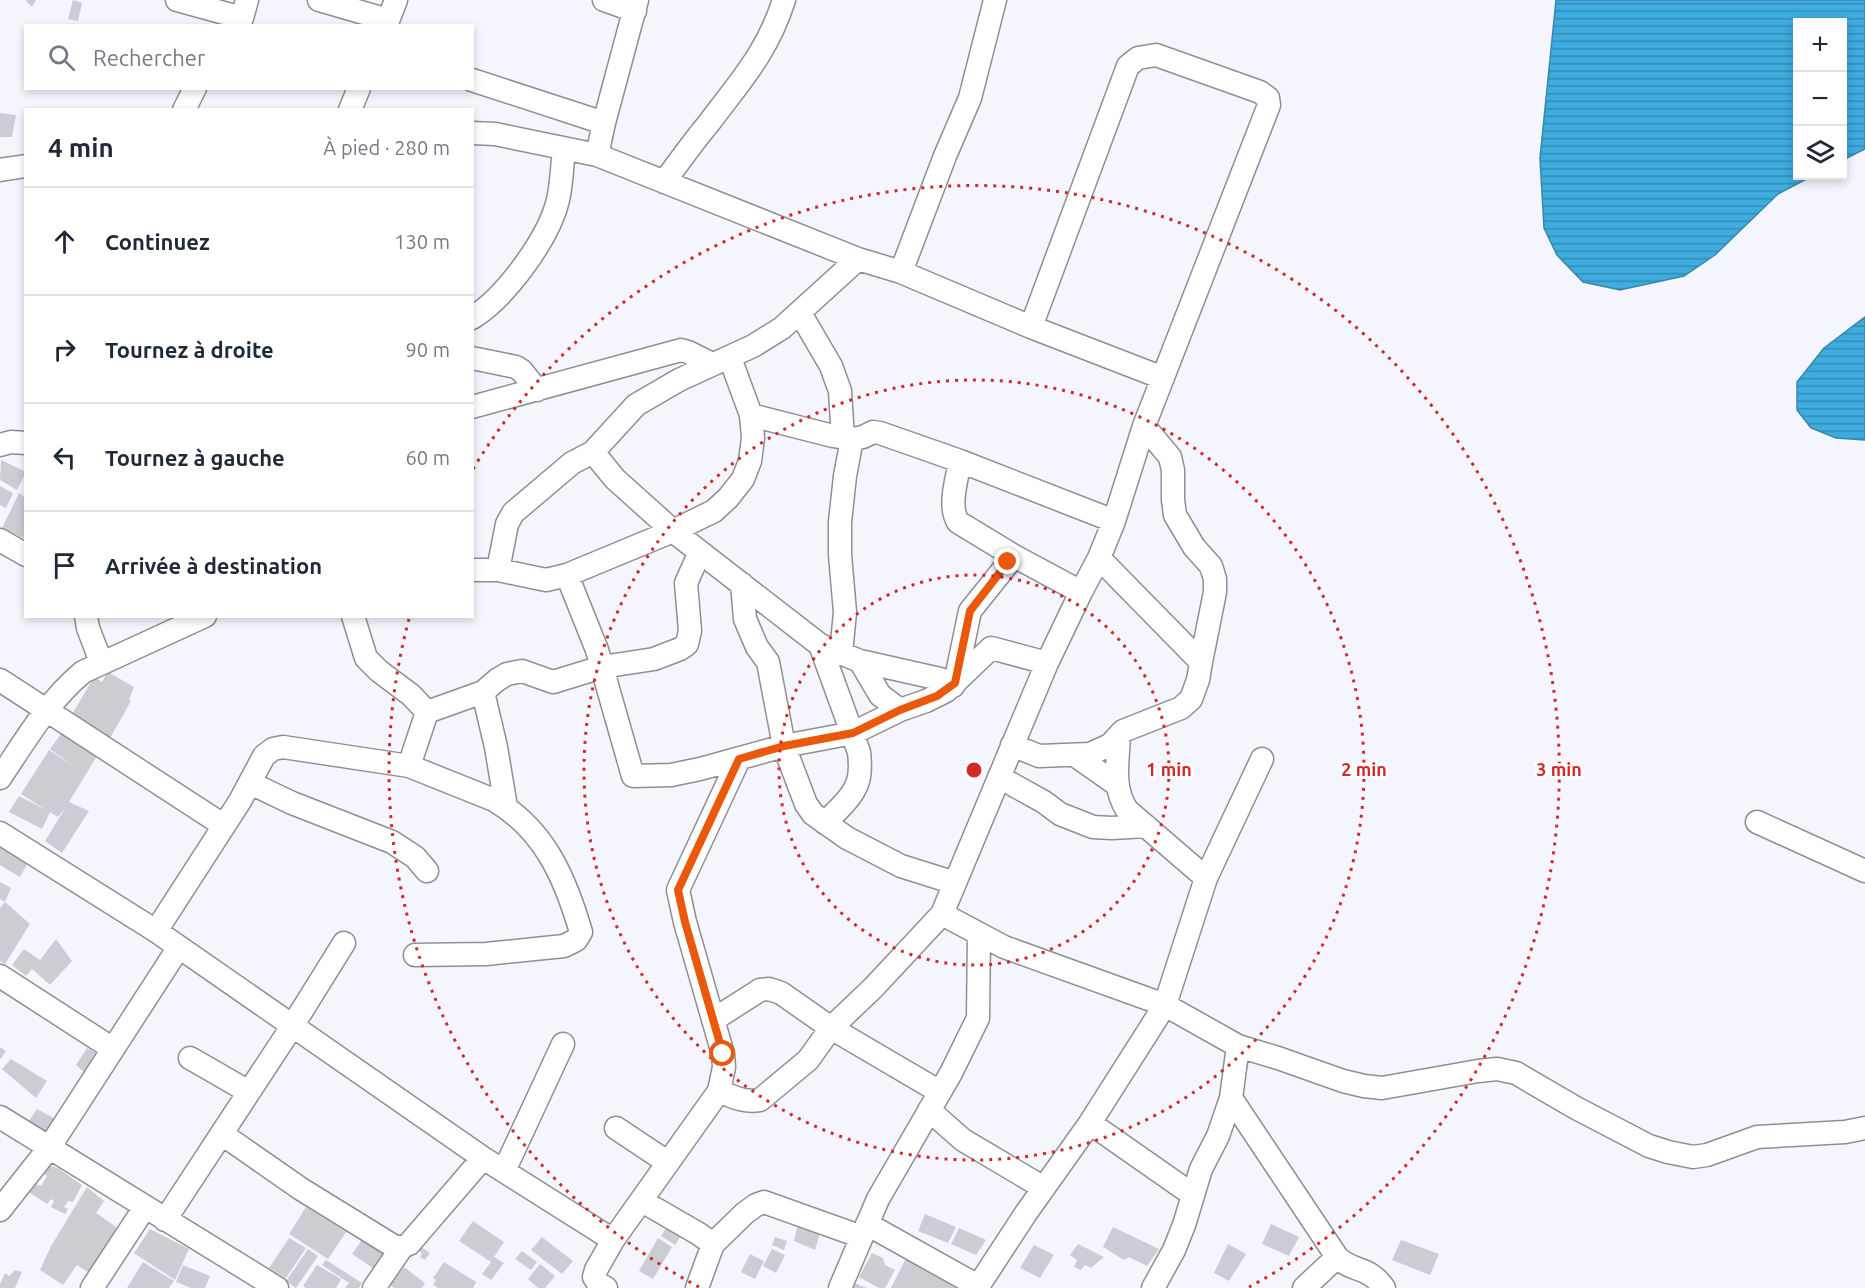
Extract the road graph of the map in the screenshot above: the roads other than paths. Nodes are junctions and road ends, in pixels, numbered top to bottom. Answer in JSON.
{"nodes":[{"id":1,"x":177,"y":0,"type":"edge"},
{"id":2,"x":319,"y":0,"type":"edge"},
{"id":3,"x":604,"y":0,"type":"edge"},
{"id":4,"x":784,"y":0,"type":"edge"},
{"id":5,"x":995,"y":0,"type":"edge"},
{"id":6,"x":636,"y":6,"type":"edge"},
{"id":7,"x":242,"y":14,"type":"edge"},
{"id":8,"x":390,"y":15,"type":"edge"},
{"id":9,"x":474,"y":81,"type":"edge"},
{"id":10,"x":194,"y":90,"type":"edge"},
{"id":11,"x":358,"y":90,"type":"edge"},
{"id":12,"x":185,"y":108,"type":"edge"},
{"id":13,"x":351,"y":108,"type":"edge"},
{"id":14,"x":604,"y":123,"type":"junction"},
{"id":15,"x":474,"y":133,"type":"edge"},
{"id":16,"x":564,"y":149,"type":"junction"},
{"id":17,"x":597,"y":155,"type":"junction"},
{"id":18,"x":24,"y":166,"type":"edge"},
{"id":19,"x":0,"y":170,"type":"edge"},
{"id":20,"x":664,"y":182,"type":"junction"},
{"id":21,"x":858,"y":259,"type":"junction"},
{"id":22,"x":901,"y":272,"type":"junction"},
{"id":23,"x":800,"y":313,"type":"junction"},
{"id":24,"x":474,"y":317,"type":"edge"},
{"id":25,"x":1031,"y":327,"type":"junction"},
{"id":26,"x":474,"y":358,"type":"edge"},
{"id":27,"x":721,"y":361,"type":"junction"},
{"id":28,"x":1163,"y":378,"type":"junction"},
{"id":29,"x":537,"y":390,"type":"junction"},
{"id":30,"x":474,"y":406,"type":"edge"},
{"id":31,"x":751,"y":415,"type":"junction"},
{"id":32,"x":1144,"y":426,"type":"junction"},
{"id":33,"x":847,"y":439,"type":"junction"},
{"id":34,"x":24,"y":443,"type":"edge"},
{"id":35,"x":0,"y":445,"type":"edge"},
{"id":36,"x":593,"y":452,"type":"junction"},
{"id":37,"x":960,"y":462,"type":"junction"},
{"id":38,"x":1114,"y":520,"type":"junction"},
{"id":39,"x":674,"y":531,"type":"junction"},
{"id":40,"x":0,"y":540,"type":"edge"},
{"id":41,"x":700,"y":552,"type":"junction"},
{"id":42,"x":24,"y":554,"type":"edge"},
{"id":43,"x":1014,"y":556,"type":"junction"},
{"id":44,"x":1099,"y":558,"type":"junction"},
{"id":45,"x":474,"y":570,"type":"edge"},
{"id":46,"x":498,"y":570,"type":"junction"},
{"id":47,"x":567,"y":574,"type":"junction"},
{"id":48,"x":742,"y":584,"type":"junction"},
{"id":49,"x":1081,"y":592,"type":"junction"},
{"id":50,"x":86,"y":618,"type":"edge"},
{"id":51,"x":201,"y":618,"type":"edge"},
{"id":52,"x":354,"y":618,"type":"edge"},
{"id":53,"x":966,"y":632,"type":"junction"},
{"id":54,"x":820,"y":645,"type":"junction"},
{"id":55,"x":992,"y":648,"type":"junction"},
{"id":56,"x":851,"y":658,"type":"junction"},
{"id":57,"x":1202,"y":662,"type":"junction"},
{"id":58,"x":101,"y":663,"type":"junction"},
{"id":59,"x":1047,"y":663,"type":"junction"},
{"id":60,"x":602,"y":667,"type":"junction"},
{"id":61,"x":0,"y":680,"type":"edge"},
{"id":62,"x":954,"y":684,"type":"junction"},
{"id":63,"x":483,"y":692,"type":"junction"},
{"id":64,"x":880,"y":695,"type":"junction"},
{"id":65,"x":47,"y":709,"type":"junction"},
{"id":66,"x":900,"y":710,"type":"junction"},
{"id":67,"x":427,"y":712,"type":"junction"},
{"id":68,"x":876,"y":722,"type":"junction"},
{"id":69,"x":853,"y":733,"type":"junction"},
{"id":70,"x":1119,"y":736,"type":"junction"},
{"id":71,"x":1012,"y":745,"type":"junction"},
{"id":72,"x":784,"y":746,"type":"junction"},
{"id":73,"x":1076,"y":756,"type":"junction"},
{"id":74,"x":739,"y":759,"type":"junction"},
{"id":75,"x":1262,"y":759,"type":"dead end"},
{"id":76,"x":409,"y":766,"type":"junction"},
{"id":77,"x":999,"y":777,"type":"junction"},
{"id":78,"x":0,"y":778,"type":"edge"},
{"id":79,"x":250,"y":783,"type":"junction"},
{"id":80,"x":1116,"y":784,"type":"junction"},
{"id":81,"x":506,"y":807,"type":"junction"},
{"id":82,"x":1757,"y":822,"type":"dead end"},
{"id":83,"x":825,"y":823,"type":"junction"},
{"id":84,"x":223,"y":825,"type":"junction"},
{"id":85,"x":1146,"y":826,"type":"junction"},
{"id":86,"x":0,"y":833,"type":"edge"},
{"id":87,"x":427,"y":871,"type":"dead end"},
{"id":88,"x":1864,"y":871,"type":"edge"},
{"id":89,"x":1206,"y":878,"type":"junction"},
{"id":90,"x":955,"y":883,"type":"junction"},
{"id":91,"x":942,"y":914,"type":"junction"},
{"id":92,"x":156,"y":932,"type":"junction"},
{"id":93,"x":979,"y":935,"type":"junction"},
{"id":94,"x":344,"y":943,"type":"dead end"},
{"id":95,"x":179,"y":947,"type":"junction"},
{"id":96,"x":416,"y":956,"type":"dead end"},
{"id":97,"x":0,"y":976,"type":"edge"},
{"id":98,"x":1165,"y":1005,"type":"junction"},
{"id":99,"x":713,"y":1020,"type":"junction"},
{"id":100,"x":293,"y":1025,"type":"junction"},
{"id":101,"x":831,"y":1028,"type":"junction"},
{"id":102,"x":563,"y":1044,"type":"dead end"},
{"id":103,"x":1238,"y":1046,"type":"junction"},
{"id":104,"x":113,"y":1048,"type":"junction"},
{"id":105,"x":190,"y":1058,"type":"dead end"},
{"id":106,"x":719,"y":1091,"type":"junction"},
{"id":107,"x":249,"y":1092,"type":"junction"},
{"id":108,"x":1231,"y":1098,"type":"junction"},
{"id":109,"x":934,"y":1101,"type":"junction"},
{"id":110,"x":0,"y":1117,"type":"edge"},
{"id":111,"x":1090,"y":1123,"type":"junction"},
{"id":112,"x":616,"y":1128,"type":"dead end"},
{"id":113,"x":1865,"y":1128,"type":"edge"},
{"id":114,"x":222,"y":1134,"type":"junction"},
{"id":115,"x":48,"y":1148,"type":"junction"},
{"id":116,"x":483,"y":1158,"type":"junction"},
{"id":117,"x":667,"y":1162,"type":"junction"},
{"id":118,"x":504,"y":1171,"type":"junction"},
{"id":119,"x":1044,"y":1188,"type":"junction"},
{"id":120,"x":1192,"y":1195,"type":"junction"},
{"id":121,"x":642,"y":1201,"type":"junction"},
{"id":122,"x":145,"y":1207,"type":"junction"},
{"id":123,"x":0,"y":1210,"type":"edge"},
{"id":124,"x":165,"y":1220,"type":"junction"},
{"id":125,"x":865,"y":1231,"type":"junction"},
{"id":126,"x":613,"y":1240,"type":"junction"},
{"id":127,"x":713,"y":1244,"type":"junction"},
{"id":128,"x":402,"y":1247,"type":"junction"},
{"id":129,"x":1337,"y":1257,"type":"junction"},
{"id":130,"x":243,"y":1279,"type":"edge"},
{"id":131,"x":978,"y":1287,"type":"edge"},
{"id":132,"x":92,"y":1288,"type":"edge"},
{"id":133,"x":277,"y":1288,"type":"edge"},
{"id":134,"x":374,"y":1288,"type":"edge"},
{"id":135,"x":606,"y":1288,"type":"edge"},
{"id":136,"x":697,"y":1288,"type":"edge"},
{"id":137,"x":840,"y":1288,"type":"edge"},
{"id":138,"x":1153,"y":1288,"type":"edge"},
{"id":139,"x":1304,"y":1288,"type":"edge"},
{"id":140,"x":1384,"y":1288,"type":"edge"}],
"edges":[{"from":1,"to":7,"type":"street"},
{"from":2,"to":8,"type":"street"},
{"from":3,"to":6,"type":"street"},
{"from":4,"to":20,"type":"street"},
{"from":5,"to":22,"type":"street"},
{"from":6,"to":14,"type":"street"},
{"from":9,"to":14,"type":"street"},
{"from":10,"to":12,"type":"street"},
{"from":11,"to":13,"type":"street"},
{"from":14,"to":17,"type":"street"},
{"from":15,"to":16,"type":"street"},
{"from":16,"to":17,"type":"street"},
{"from":16,"to":24,"type":"street"},
{"from":17,"to":20,"type":"street"},
{"from":18,"to":19,"type":"street"},
{"from":20,"to":21,"type":"street"},
{"from":21,"to":22,"type":"street"},
{"from":21,"to":23,"type":"street"},
{"from":22,"to":25,"type":"street"},
{"from":23,"to":27,"type":"street"},
{"from":23,"to":33,"type":"street"},
{"from":25,"to":28,"type":"street"},
{"from":25,"to":28,"type":"street"},
{"from":26,"to":29,"type":"street"},
{"from":27,"to":29,"type":"street"},
{"from":27,"to":31,"type":"street"},
{"from":27,"to":36,"type":"street"},
{"from":28,"to":32,"type":"street"},
{"from":29,"to":30,"type":"street"},
{"from":31,"to":33,"type":"street"},
{"from":31,"to":39,"type":"street"},
{"from":32,"to":38,"type":"street"},
{"from":32,"to":57,"type":"street"},
{"from":33,"to":37,"type":"street"},
{"from":33,"to":56,"type":"street"},
{"from":34,"to":35,"type":"street"},
{"from":36,"to":39,"type":"street"},
{"from":36,"to":46,"type":"street"},
{"from":37,"to":38,"type":"street"},
{"from":37,"to":43,"type":"street"},
{"from":38,"to":44,"type":"street"},
{"from":39,"to":41,"type":"street"},
{"from":39,"to":47,"type":"street"},
{"from":40,"to":42,"type":"street"},
{"from":41,"to":48,"type":"street"},
{"from":41,"to":60,"type":"street"},
{"from":43,"to":49,"type":"street"},
{"from":43,"to":53,"type":"street"},
{"from":44,"to":49,"type":"street"},
{"from":44,"to":57,"type":"street"},
{"from":45,"to":46,"type":"street"},
{"from":46,"to":47,"type":"street"},
{"from":47,"to":60,"type":"street"},
{"from":48,"to":54,"type":"street"},
{"from":48,"to":72,"type":"street"},
{"from":49,"to":59,"type":"street"},
{"from":50,"to":58,"type":"street"},
{"from":51,"to":58,"type":"street"},
{"from":52,"to":67,"type":"street"},
{"from":53,"to":55,"type":"street"},
{"from":53,"to":62,"type":"street"},
{"from":54,"to":56,"type":"street"},
{"from":54,"to":69,"type":"street"},
{"from":55,"to":59,"type":"street"},
{"from":55,"to":62,"type":"street"},
{"from":56,"to":62,"type":"street"},
{"from":56,"to":64,"type":"street"},
{"from":57,"to":70,"type":"street"},
{"from":58,"to":65,"type":"street"},
{"from":59,"to":71,"type":"street"},
{"from":60,"to":63,"type":"street"},
{"from":60,"to":74,"type":"street"},
{"from":61,"to":65,"type":"street"},
{"from":62,"to":66,"type":"street"},
{"from":63,"to":67,"type":"street"},
{"from":63,"to":81,"type":"street"},
{"from":64,"to":66,"type":"street"},
{"from":64,"to":68,"type":"street"},
{"from":65,"to":78,"type":"street"},
{"from":65,"to":84,"type":"street"},
{"from":66,"to":68,"type":"street"},
{"from":67,"to":76,"type":"street"},
{"from":68,"to":69,"type":"street"},
{"from":69,"to":72,"type":"street"},
{"from":69,"to":83,"type":"street"},
{"from":70,"to":73,"type":"street"},
{"from":70,"to":80,"type":"street"},
{"from":71,"to":73,"type":"street"},
{"from":71,"to":77,"type":"street"},
{"from":72,"to":74,"type":"street"},
{"from":72,"to":83,"type":"street"},
{"from":73,"to":80,"type":"street"},
{"from":74,"to":99,"type":"street"},
{"from":75,"to":89,"type":"street"},
{"from":76,"to":79,"type":"street"},
{"from":76,"to":81,"type":"street"},
{"from":77,"to":85,"type":"street"},
{"from":77,"to":90,"type":"street"},
{"from":79,"to":84,"type":"street"},
{"from":79,"to":87,"type":"street"},
{"from":80,"to":85,"type":"street"},
{"from":81,"to":96,"type":"street"},
{"from":82,"to":88,"type":"street"},
{"from":83,"to":90,"type":"street"},
{"from":84,"to":92,"type":"street"},
{"from":85,"to":89,"type":"street"},
{"from":86,"to":92,"type":"street"},
{"from":89,"to":98,"type":"street"},
{"from":90,"to":91,"type":"street"},
{"from":91,"to":93,"type":"street"},
{"from":91,"to":101,"type":"street"},
{"from":92,"to":95,"type":"street"},
{"from":93,"to":98,"type":"street"},
{"from":93,"to":109,"type":"street"},
{"from":94,"to":100,"type":"street"},
{"from":95,"to":100,"type":"street"},
{"from":95,"to":104,"type":"street"},
{"from":97,"to":104,"type":"street"},
{"from":98,"to":103,"type":"street"},
{"from":98,"to":111,"type":"street"},
{"from":99,"to":101,"type":"street"},
{"from":99,"to":106,"type":"street"},
{"from":100,"to":107,"type":"street"},
{"from":100,"to":116,"type":"street"},
{"from":101,"to":106,"type":"street"},
{"from":101,"to":109,"type":"street"},
{"from":102,"to":118,"type":"street"},
{"from":103,"to":108,"type":"street"},
{"from":103,"to":113,"type":"street"},
{"from":104,"to":115,"type":"street"},
{"from":105,"to":107,"type":"street"},
{"from":106,"to":117,"type":"street"},
{"from":107,"to":114,"type":"street"},
{"from":108,"to":120,"type":"street"},
{"from":108,"to":129,"type":"street"},
{"from":109,"to":119,"type":"street"},
{"from":109,"to":125,"type":"street"},
{"from":110,"to":115,"type":"street"},
{"from":111,"to":119,"type":"street"},
{"from":111,"to":120,"type":"street"},
{"from":112,"to":117,"type":"street"},
{"from":114,"to":124,"type":"street"},
{"from":114,"to":128,"type":"street"},
{"from":115,"to":122,"type":"street"},
{"from":115,"to":123,"type":"street"},
{"from":116,"to":118,"type":"street"},
{"from":116,"to":128,"type":"street"},
{"from":117,"to":121,"type":"street"},
{"from":118,"to":126,"type":"street"},
{"from":119,"to":131,"type":"street"},
{"from":120,"to":138,"type":"street"},
{"from":121,"to":126,"type":"street"},
{"from":121,"to":127,"type":"street"},
{"from":122,"to":124,"type":"street"},
{"from":122,"to":132,"type":"street"},
{"from":124,"to":130,"type":"street"},
{"from":125,"to":127,"type":"street"},
{"from":125,"to":131,"type":"street"},
{"from":125,"to":137,"type":"street"},
{"from":126,"to":135,"type":"street"},
{"from":127,"to":136,"type":"street"},
{"from":128,"to":134,"type":"street"},
{"from":129,"to":139,"type":"street"},
{"from":129,"to":140,"type":"street"},
{"from":130,"to":133,"type":"street"}]}
